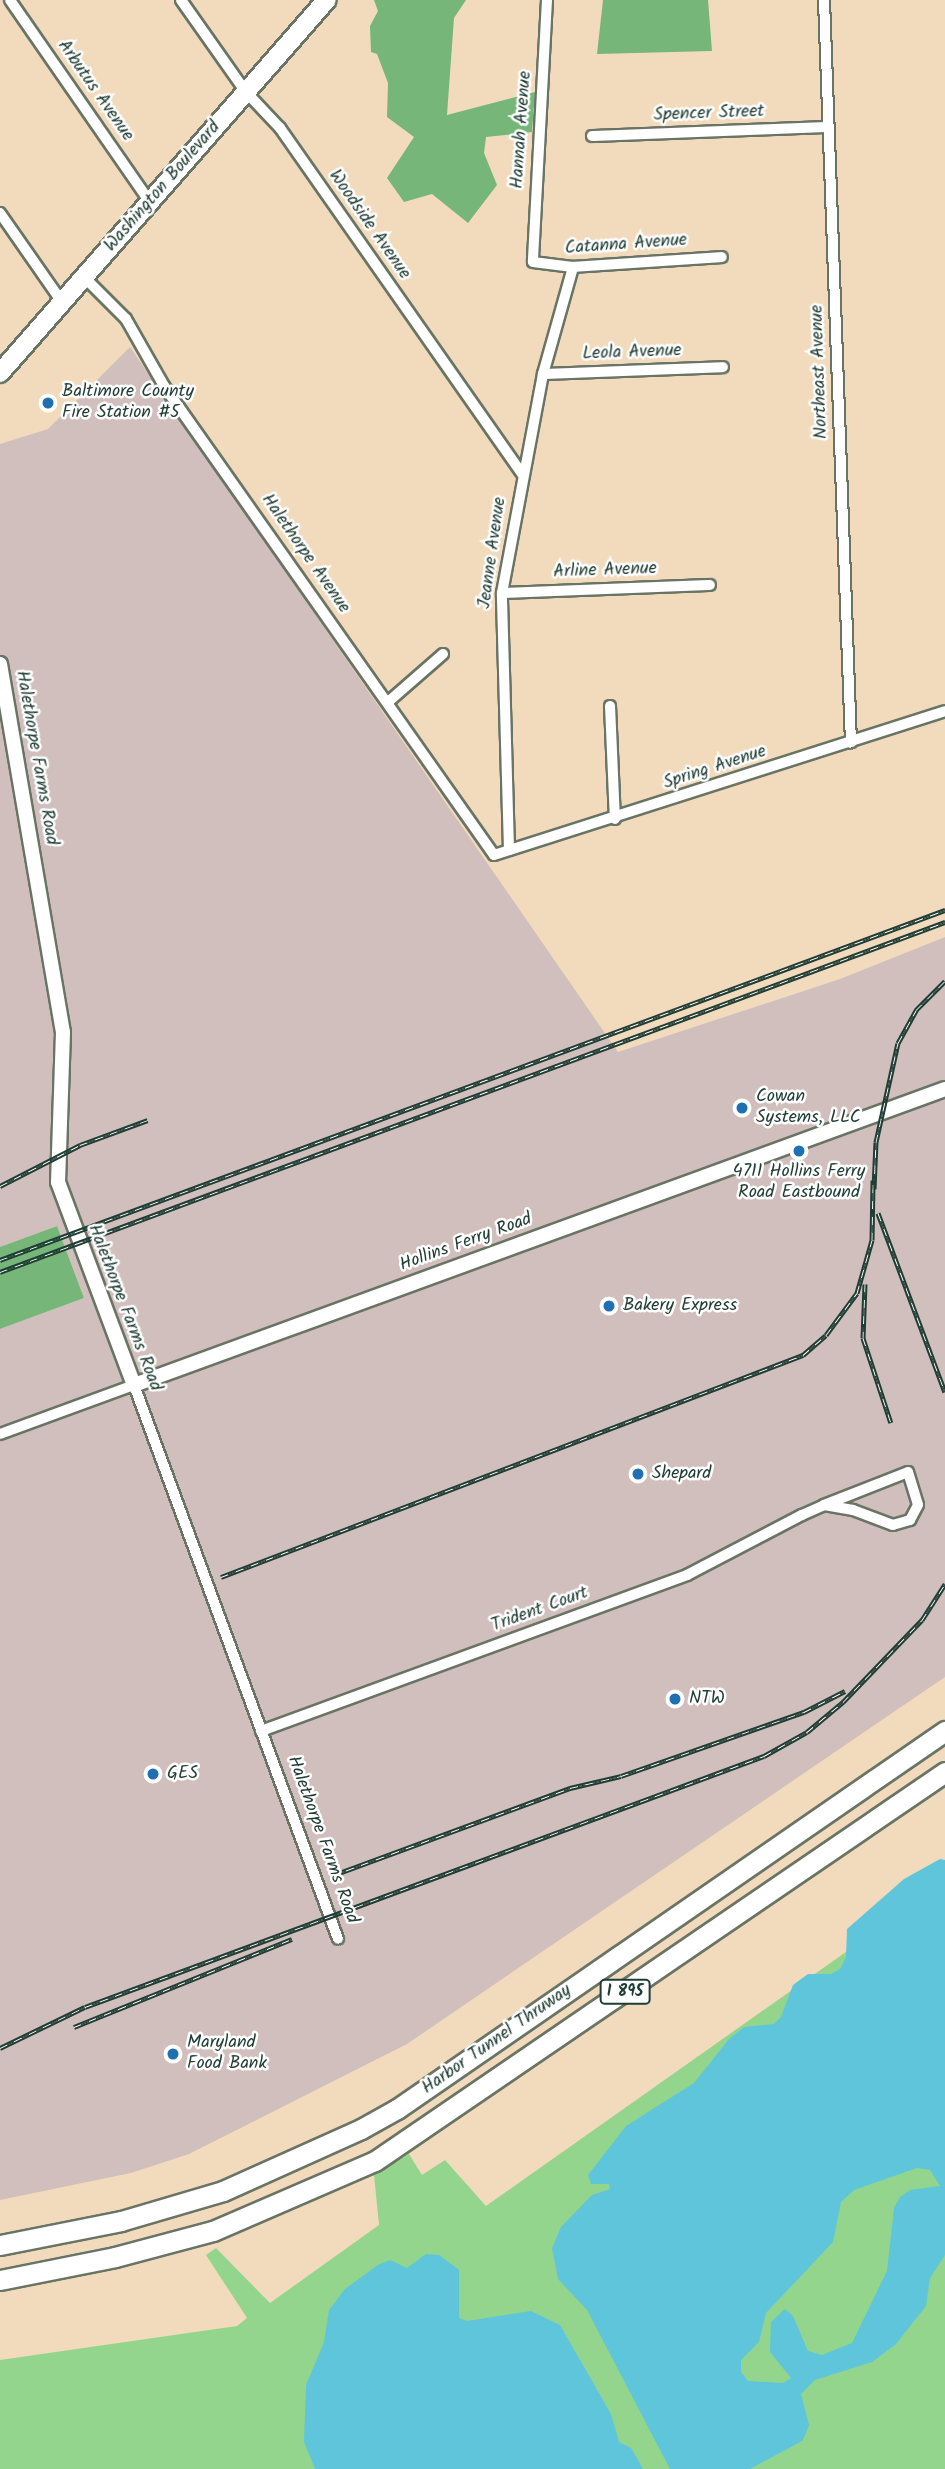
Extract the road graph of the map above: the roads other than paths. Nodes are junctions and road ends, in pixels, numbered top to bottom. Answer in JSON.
{"nodes":[{"id":1,"x":10,"y":0,"type":"edge"},
{"id":2,"x":181,"y":0,"type":"edge"},
{"id":3,"x":327,"y":0,"type":"edge"},
{"id":4,"x":547,"y":0,"type":"edge"},
{"id":5,"x":824,"y":0,"type":"edge"},
{"id":6,"x":246,"y":92,"type":"junction"},
{"id":7,"x":828,"y":127,"type":"junction"},
{"id":8,"x":592,"y":136,"type":"dead end"},
{"id":9,"x":150,"y":202,"type":"junction"},
{"id":10,"x":0,"y":213,"type":"edge"},
{"id":11,"x":722,"y":257,"type":"dead end"},
{"id":12,"x":533,"y":262,"type":"joint"},
{"id":13,"x":573,"y":267,"type":"junction"},
{"id":14,"x":84,"y":277,"type":"junction"},
{"id":15,"x":62,"y":302,"type":"junction"},
{"id":16,"x":723,"y":367,"type":"dead end"},
{"id":17,"x":0,"y":373,"type":"edge"},
{"id":18,"x":543,"y":374,"type":"junction"},
{"id":19,"x":522,"y":474,"type":"junction"},
{"id":20,"x":710,"y":585,"type":"dead end"},
{"id":21,"x":502,"y":593,"type":"junction"},
{"id":22,"x":443,"y":654,"type":"dead end"},
{"id":23,"x":0,"y":664,"type":"edge"},
{"id":24,"x":388,"y":702,"type":"junction"},
{"id":25,"x":611,"y":706,"type":"dead end"},
{"id":26,"x":945,"y":711,"type":"edge"},
{"id":27,"x":851,"y":743,"type":"junction"},
{"id":28,"x":615,"y":819,"type":"junction"},
{"id":29,"x":509,"y":850,"type":"junction"},
{"id":30,"x":494,"y":855,"type":"joint"},
{"id":31,"x":945,"y":1089,"type":"edge"},
{"id":32,"x":134,"y":1385,"type":"junction"},
{"id":33,"x":0,"y":1433,"type":"edge"},
{"id":34,"x":824,"y":1505,"type":"junction"},
{"id":35,"x":261,"y":1731,"type":"junction"},
{"id":36,"x":945,"y":1731,"type":"edge"},
{"id":37,"x":945,"y":1772,"type":"edge"},
{"id":38,"x":338,"y":1939,"type":"dead end"},
{"id":39,"x":0,"y":2245,"type":"edge"},
{"id":40,"x":0,"y":2280,"type":"edge"}],
"edges":[{"from":1,"to":9,"type":"street","name":"Arbutus Avenue"},
{"from":2,"to":6,"type":"street","name":"Woodside Avenue"},
{"from":3,"to":6,"type":"main road","name":"Washington Boulevard"},
{"from":4,"to":12,"type":"street","name":"Hannah Avenue"},
{"from":5,"to":7,"type":"street","name":"Northeast Avenue"},
{"from":6,"to":9,"type":"main road","name":"Washington Boulevard"},
{"from":6,"to":19,"type":"street","name":"Woodside Avenue"},
{"from":7,"to":8,"type":"street","name":"Spencer Street"},
{"from":7,"to":27,"type":"street","name":"Northeast Avenue"},
{"from":9,"to":14,"type":"main road","name":"Washington Boulevard"},
{"from":10,"to":15,"type":"street"},
{"from":11,"to":13,"type":"street","name":"Catanna Avenue"},
{"from":12,"to":13,"type":"street","name":"Catanna Avenue"},
{"from":13,"to":18,"type":"street","name":"Jeanne Avenue"},
{"from":14,"to":15,"type":"main road","name":"Washington Boulevard"},
{"from":14,"to":24,"type":"street","name":"Halethorpe Avenue"},
{"from":15,"to":17,"type":"main road","name":"Washington Boulevard"},
{"from":16,"to":18,"type":"street","name":"Leola Avenue"},
{"from":18,"to":19,"type":"street","name":"Jeanne Avenue"},
{"from":19,"to":21,"type":"street","name":"Jeanne Avenue"},
{"from":20,"to":21,"type":"street","name":"Arline Avenue"},
{"from":21,"to":29,"type":"street","name":"Jeanne Avenue"},
{"from":22,"to":24,"type":"street"},
{"from":23,"to":32,"type":"street","name":"Halethorpe Farms Road"},
{"from":24,"to":30,"type":"street","name":"Halethorpe Avenue"},
{"from":25,"to":28,"type":"street"},
{"from":26,"to":27,"type":"street","name":"Spring Avenue"},
{"from":27,"to":28,"type":"street","name":"Spring Avenue"},
{"from":28,"to":29,"type":"street","name":"Spring Avenue"},
{"from":29,"to":30,"type":"street","name":"Spring Avenue"},
{"from":31,"to":32,"type":"street","name":"Hollins Ferry Road"},
{"from":32,"to":33,"type":"street","name":"Hollins Ferry Road"},
{"from":32,"to":35,"type":"street","name":"Halethorpe Farms Road"},
{"from":34,"to":34,"type":"street","name":"Trident Court"},
{"from":34,"to":35,"type":"street","name":"Trident Court"},
{"from":35,"to":38,"type":"street","name":"Halethorpe Farms Road"},
{"from":36,"to":39,"type":"highway","name":"Harbor Tunnel Thruway","number":"I 895"},
{"from":37,"to":40,"type":"highway","name":"Harbor Tunnel Thruway","number":"I 895"}]}
